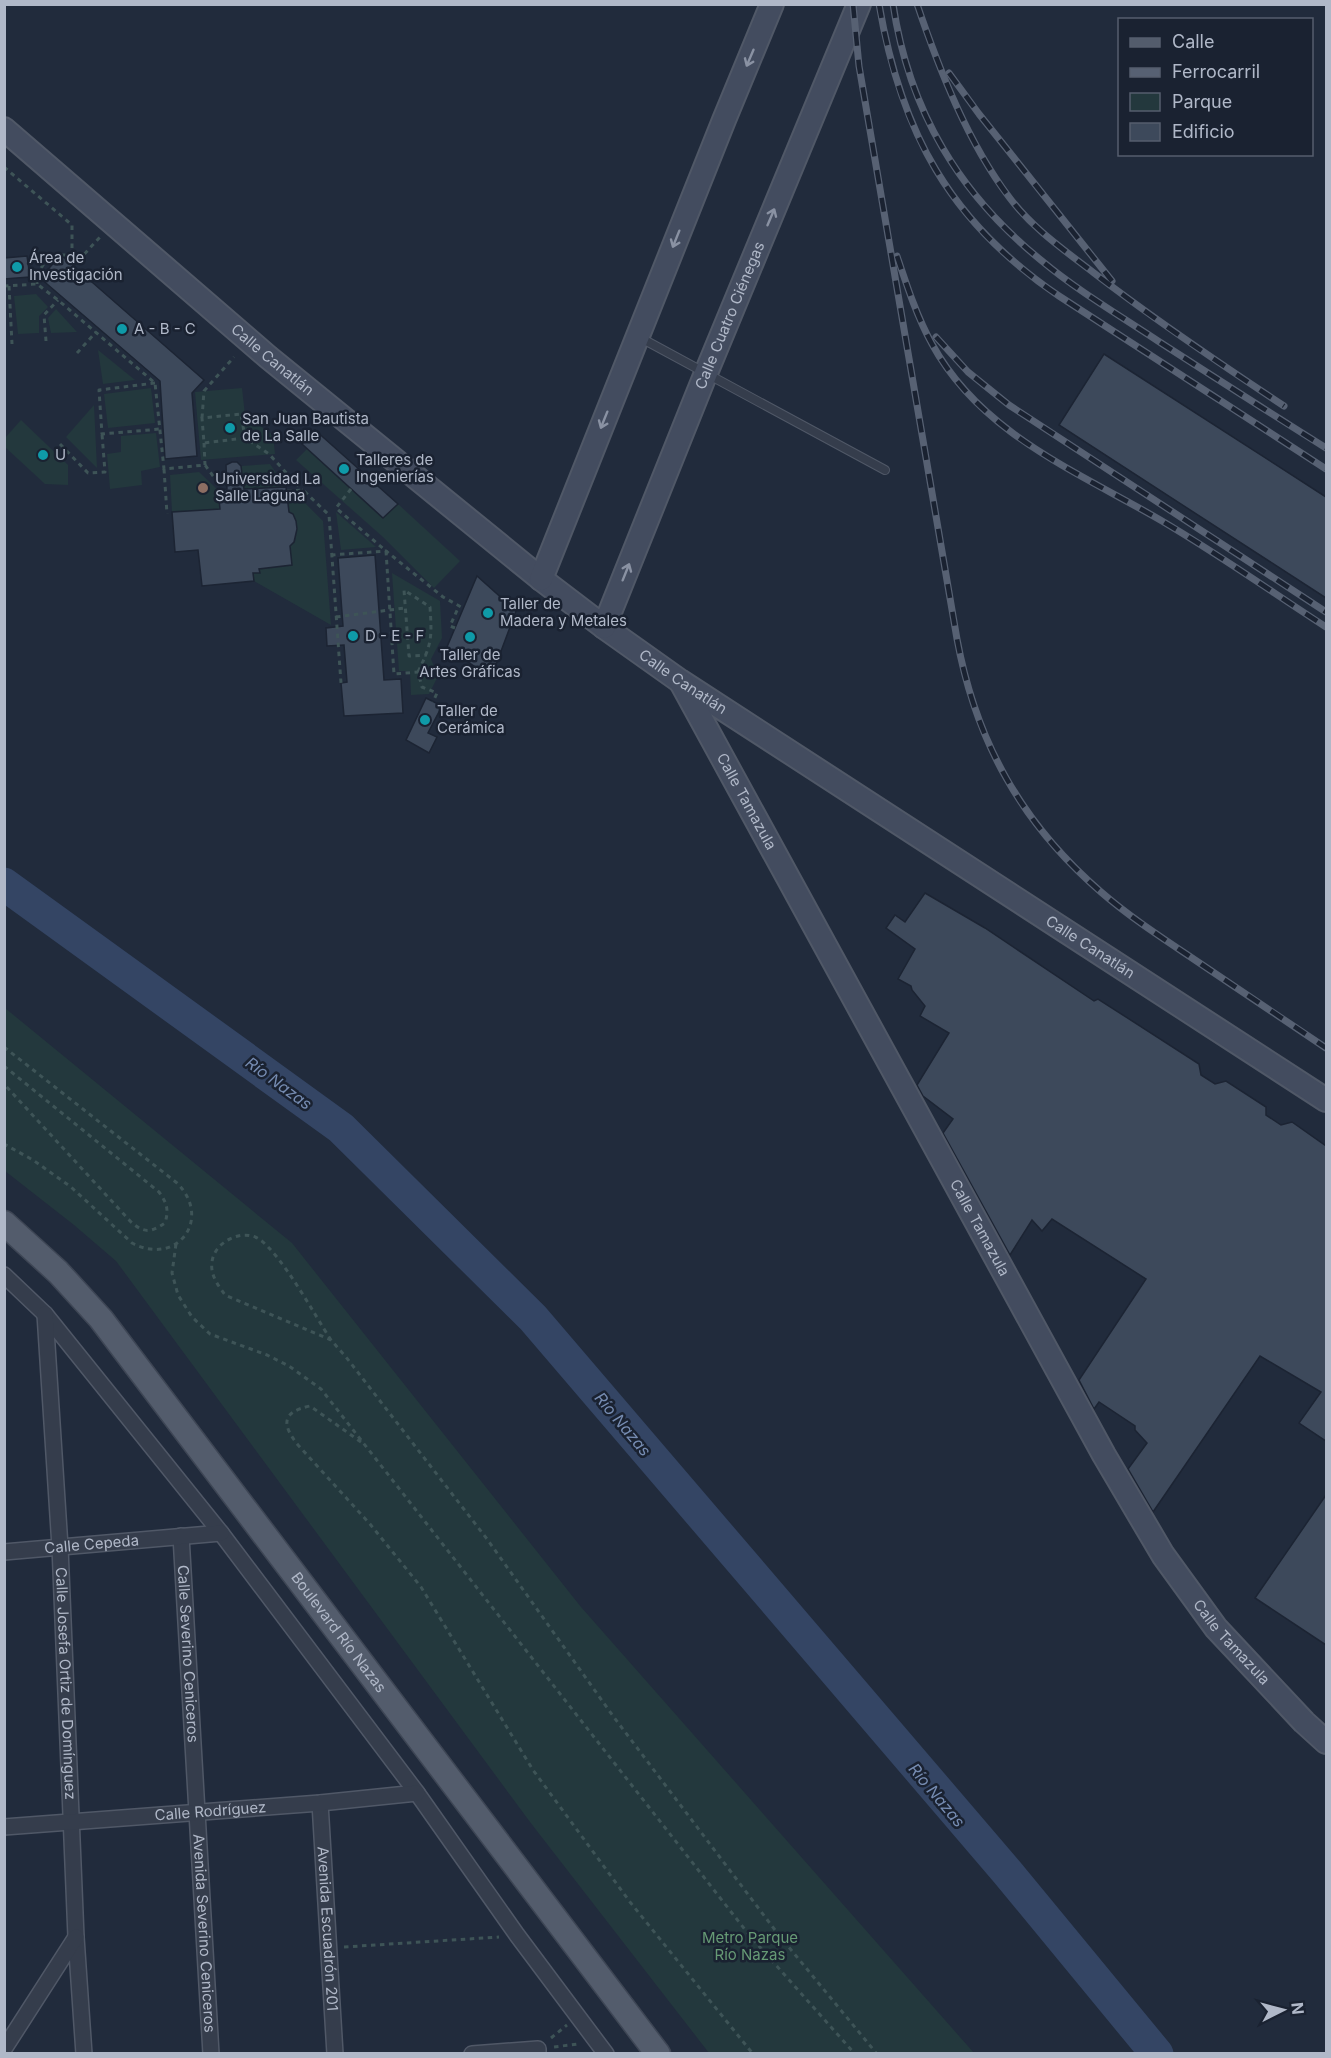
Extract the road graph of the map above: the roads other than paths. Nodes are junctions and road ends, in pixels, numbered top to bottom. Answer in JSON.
{"nodes":[{"id":1,"x":772,"y":4,"type":"edge"},
{"id":2,"x":844,"y":4,"type":"edge"},
{"id":3,"x":859,"y":4,"type":"edge"},
{"id":4,"x":846,"y":34,"type":"junction"},
{"id":5,"x":4,"y":129,"type":"edge"},
{"id":6,"x":637,"y":336,"type":"junction"},
{"id":7,"x":706,"y":373,"type":"junction"},
{"id":8,"x":885,"y":470,"type":"dead end"},
{"id":9,"x":541,"y":579,"type":"junction"},
{"id":10,"x":604,"y":627,"type":"junction"},
{"id":11,"x":680,"y":681,"type":"junction"},
{"id":12,"x":1326,"y":1100,"type":"edge"},
{"id":13,"x":4,"y":1223,"type":"edge"},
{"id":14,"x":4,"y":1275,"type":"edge"},
{"id":15,"x":45,"y":1314,"type":"junction"},
{"id":16,"x":221,"y":1533,"type":"junction"},
{"id":17,"x":181,"y":1536,"type":"junction"},
{"id":18,"x":60,"y":1548,"type":"junction"},
{"id":19,"x":4,"y":1552,"type":"edge"},
{"id":20,"x":1326,"y":1742,"type":"edge"},
{"id":21,"x":417,"y":1793,"type":"junction"},
{"id":22,"x":320,"y":1803,"type":"junction"},
{"id":23,"x":196,"y":1812,"type":"junction"},
{"id":24,"x":72,"y":1822,"type":"junction"},
{"id":25,"x":4,"y":1827,"type":"edge"},
{"id":26,"x":76,"y":1937,"type":"junction"},
{"id":27,"x":602,"y":2048,"type":"edge"},
{"id":28,"x":4,"y":2049,"type":"edge"},
{"id":29,"x":538,"y":2051,"type":"edge"},
{"id":30,"x":84,"y":2054,"type":"edge"},
{"id":31,"x":211,"y":2054,"type":"edge"},
{"id":32,"x":335,"y":2054,"type":"edge"},
{"id":33,"x":472,"y":2054,"type":"edge"},
{"id":34,"x":658,"y":2054,"type":"edge"}],
"edges":[{"from":1,"to":6,"type":"street","one_way":true},
{"from":2,"to":4,"type":"street"},
{"from":3,"to":4,"type":"street","name":"Calle Cuatro Ciénegas"},
{"from":7,"to":4,"type":"street","name":"Calle Cuatro Ciénegas","one_way":true},
{"from":5,"to":9,"type":"street","name":"Calle Canatlán"},
{"from":6,"to":7,"type":"lane"},
{"from":6,"to":9,"type":"street","one_way":true},
{"from":7,"to":8,"type":"lane"},
{"from":10,"to":7,"type":"street","name":"Calle Cuatro Ciénegas","one_way":true},
{"from":9,"to":10,"type":"street","name":"Calle Canatlán"},
{"from":10,"to":11,"type":"street","name":"Calle Canatlán"},
{"from":11,"to":12,"type":"street","name":"Calle Canatlán"},
{"from":11,"to":20,"type":"street","name":"Calle Tamazula"},
{"from":13,"to":34,"type":"main road","name":"Boulevard Río Nazas"},
{"from":14,"to":15,"type":"street"},
{"from":15,"to":16,"type":"street"},
{"from":15,"to":18,"type":"street","name":"Calle Josefa Ortiz de Domínguez"},
{"from":16,"to":17,"type":"street"},
{"from":16,"to":21,"type":"street"},
{"from":17,"to":18,"type":"street","name":"Calle Cepeda"},
{"from":17,"to":23,"type":"street","name":"Calle Severino Ceniceros"},
{"from":18,"to":19,"type":"street","name":"Calle Cepeda"},
{"from":18,"to":24,"type":"street","name":"Calle Josefa Ortiz de Domínguez"},
{"from":21,"to":22,"type":"street","name":"Calle Rodríguez"},
{"from":21,"to":27,"type":"street"},
{"from":22,"to":23,"type":"street","name":"Calle Rodríguez"},
{"from":22,"to":32,"type":"street","name":"Avenida Escuadrón 201"},
{"from":23,"to":24,"type":"street","name":"Calle Rodríguez"},
{"from":23,"to":31,"type":"street","name":"Avenida Severino Ceniceros"},
{"from":24,"to":25,"type":"street","name":"Calle Rodríguez"},
{"from":24,"to":26,"type":"street","name":"Calle Josefa Ortiz de Domínguez"},
{"from":26,"to":28,"type":"street"},
{"from":26,"to":30,"type":"street","name":"Calle Josefa Ortiz de Domínguez"},
{"from":29,"to":33,"type":"street"}]}
